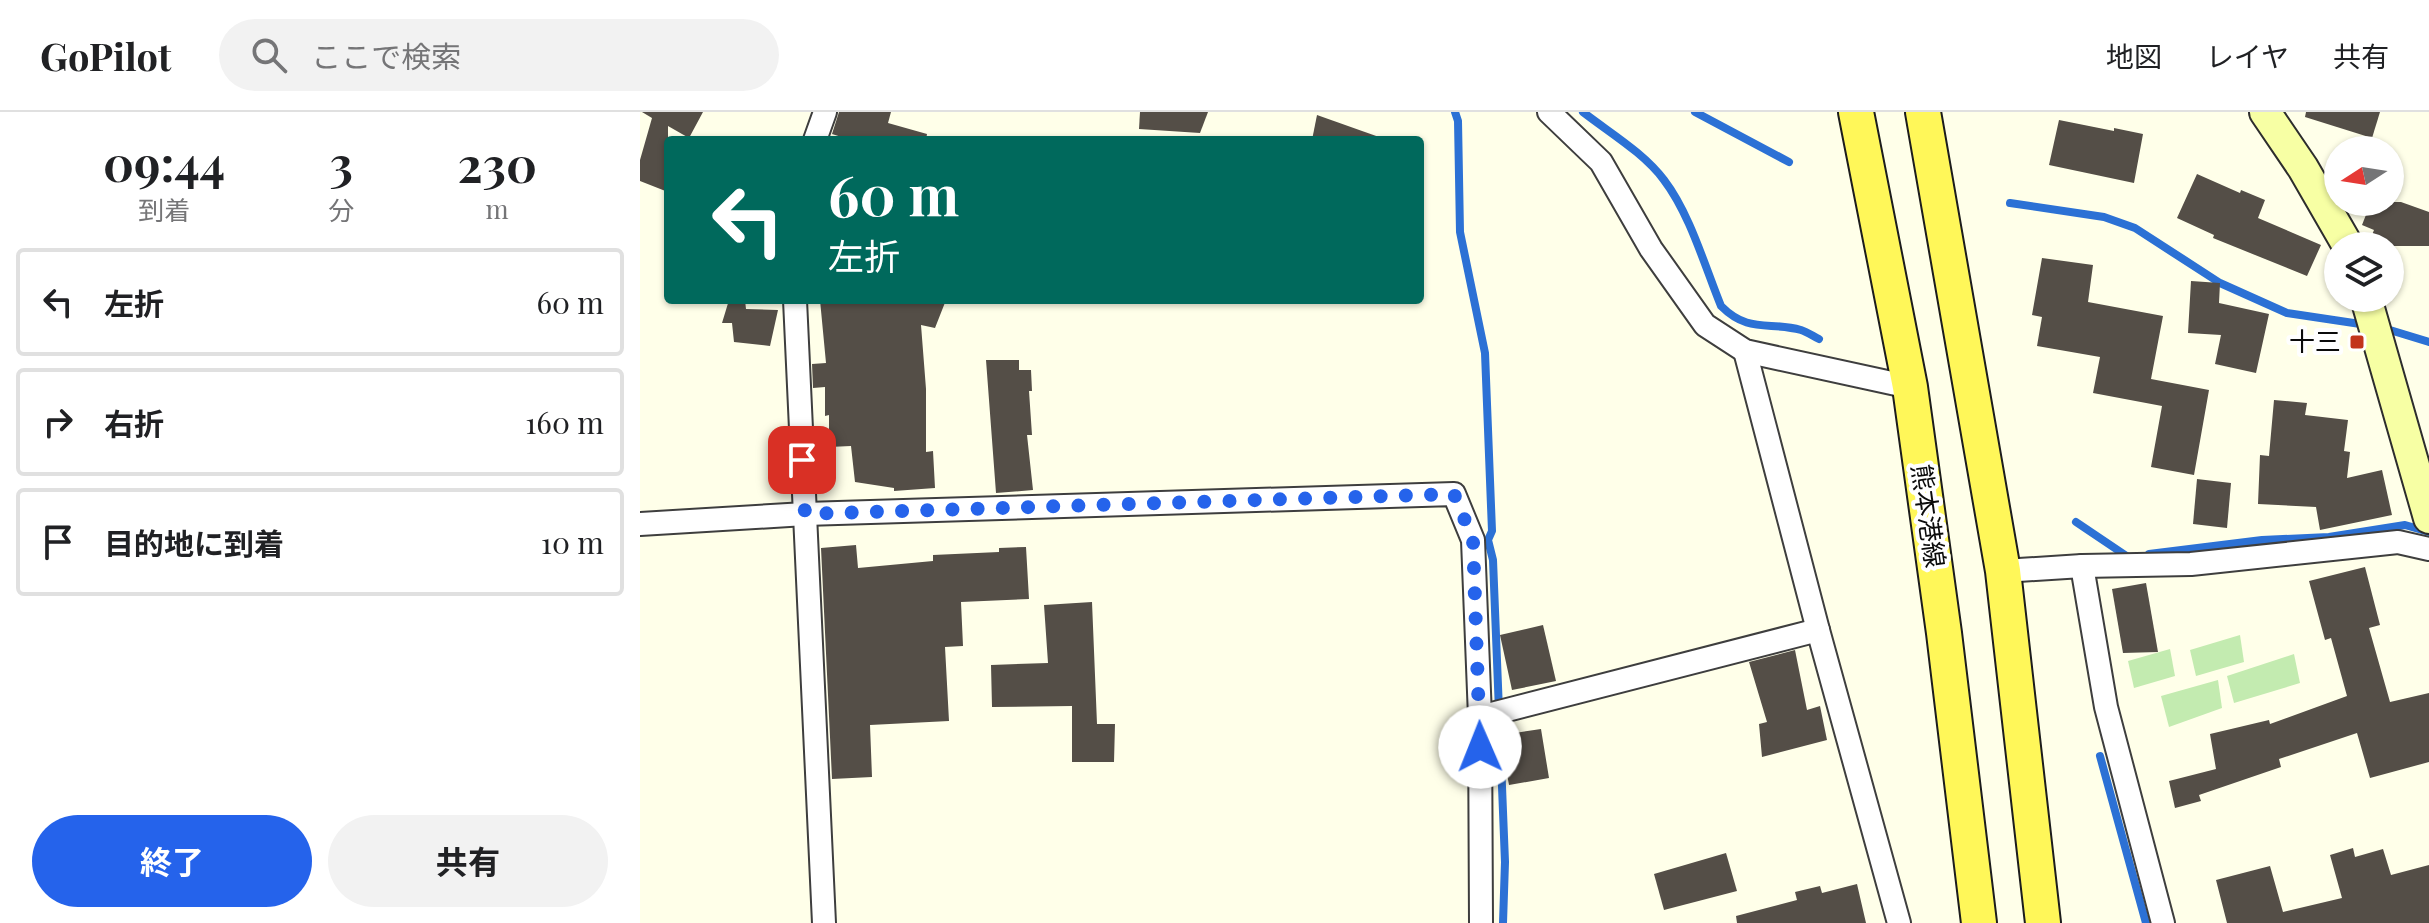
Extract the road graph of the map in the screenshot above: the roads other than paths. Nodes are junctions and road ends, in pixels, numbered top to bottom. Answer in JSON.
{"nodes":[{"id":1,"x":825,"y":112,"type":"edge"},
{"id":2,"x":1549,"y":112,"type":"edge"},
{"id":3,"x":1856,"y":112,"type":"edge"},
{"id":4,"x":1923,"y":112,"type":"edge"},
{"id":5,"x":2265,"y":112,"type":"edge"},
{"id":6,"x":816,"y":136,"type":"edge"},
{"id":7,"x":2340,"y":232,"type":"edge"},
{"id":8,"x":795,"y":304,"type":"edge"},
{"id":9,"x":2372,"y":317,"type":"edge"},
{"id":10,"x":1745,"y":351,"type":"junction"},
{"id":11,"x":1910,"y":387,"type":"junction"},
{"id":12,"x":805,"y":514,"type":"junction"},
{"id":13,"x":2429,"y":518,"type":"edge"},
{"id":14,"x":640,"y":524,"type":"edge"},
{"id":15,"x":2429,"y":549,"type":"edge"},
{"id":16,"x":2082,"y":566,"type":"junction"},
{"id":17,"x":2003,"y":571,"type":"junction"},
{"id":18,"x":1818,"y":630,"type":"junction"},
{"id":19,"x":1480,"y":717,"type":"junction"},
{"id":20,"x":824,"y":923,"type":"edge"},
{"id":21,"x":1481,"y":923,"type":"edge"},
{"id":22,"x":1899,"y":923,"type":"edge"},
{"id":23,"x":1979,"y":923,"type":"edge"},
{"id":24,"x":2043,"y":923,"type":"edge"},
{"id":25,"x":2163,"y":923,"type":"edge"}],
"edges":[{"from":1,"to":6,"type":"street"},
{"from":2,"to":10,"type":"street"},
{"from":3,"to":11,"type":"main road","name":"熊本港線"},
{"from":4,"to":17,"type":"main road"},
{"from":5,"to":7,"type":"main road"},
{"from":8,"to":12,"type":"street"},
{"from":9,"to":13,"type":"main road"},
{"from":10,"to":11,"type":"street"},
{"from":10,"to":18,"type":"street"},
{"from":11,"to":23,"type":"main road","name":"熊本港線"},
{"from":12,"to":14,"type":"street"},
{"from":12,"to":19,"type":"street"},
{"from":12,"to":20,"type":"street"},
{"from":15,"to":16,"type":"street"},
{"from":16,"to":17,"type":"street"},
{"from":16,"to":25,"type":"street"},
{"from":17,"to":24,"type":"main road"},
{"from":18,"to":19,"type":"street"},
{"from":18,"to":22,"type":"street"},
{"from":19,"to":21,"type":"street"}]}
